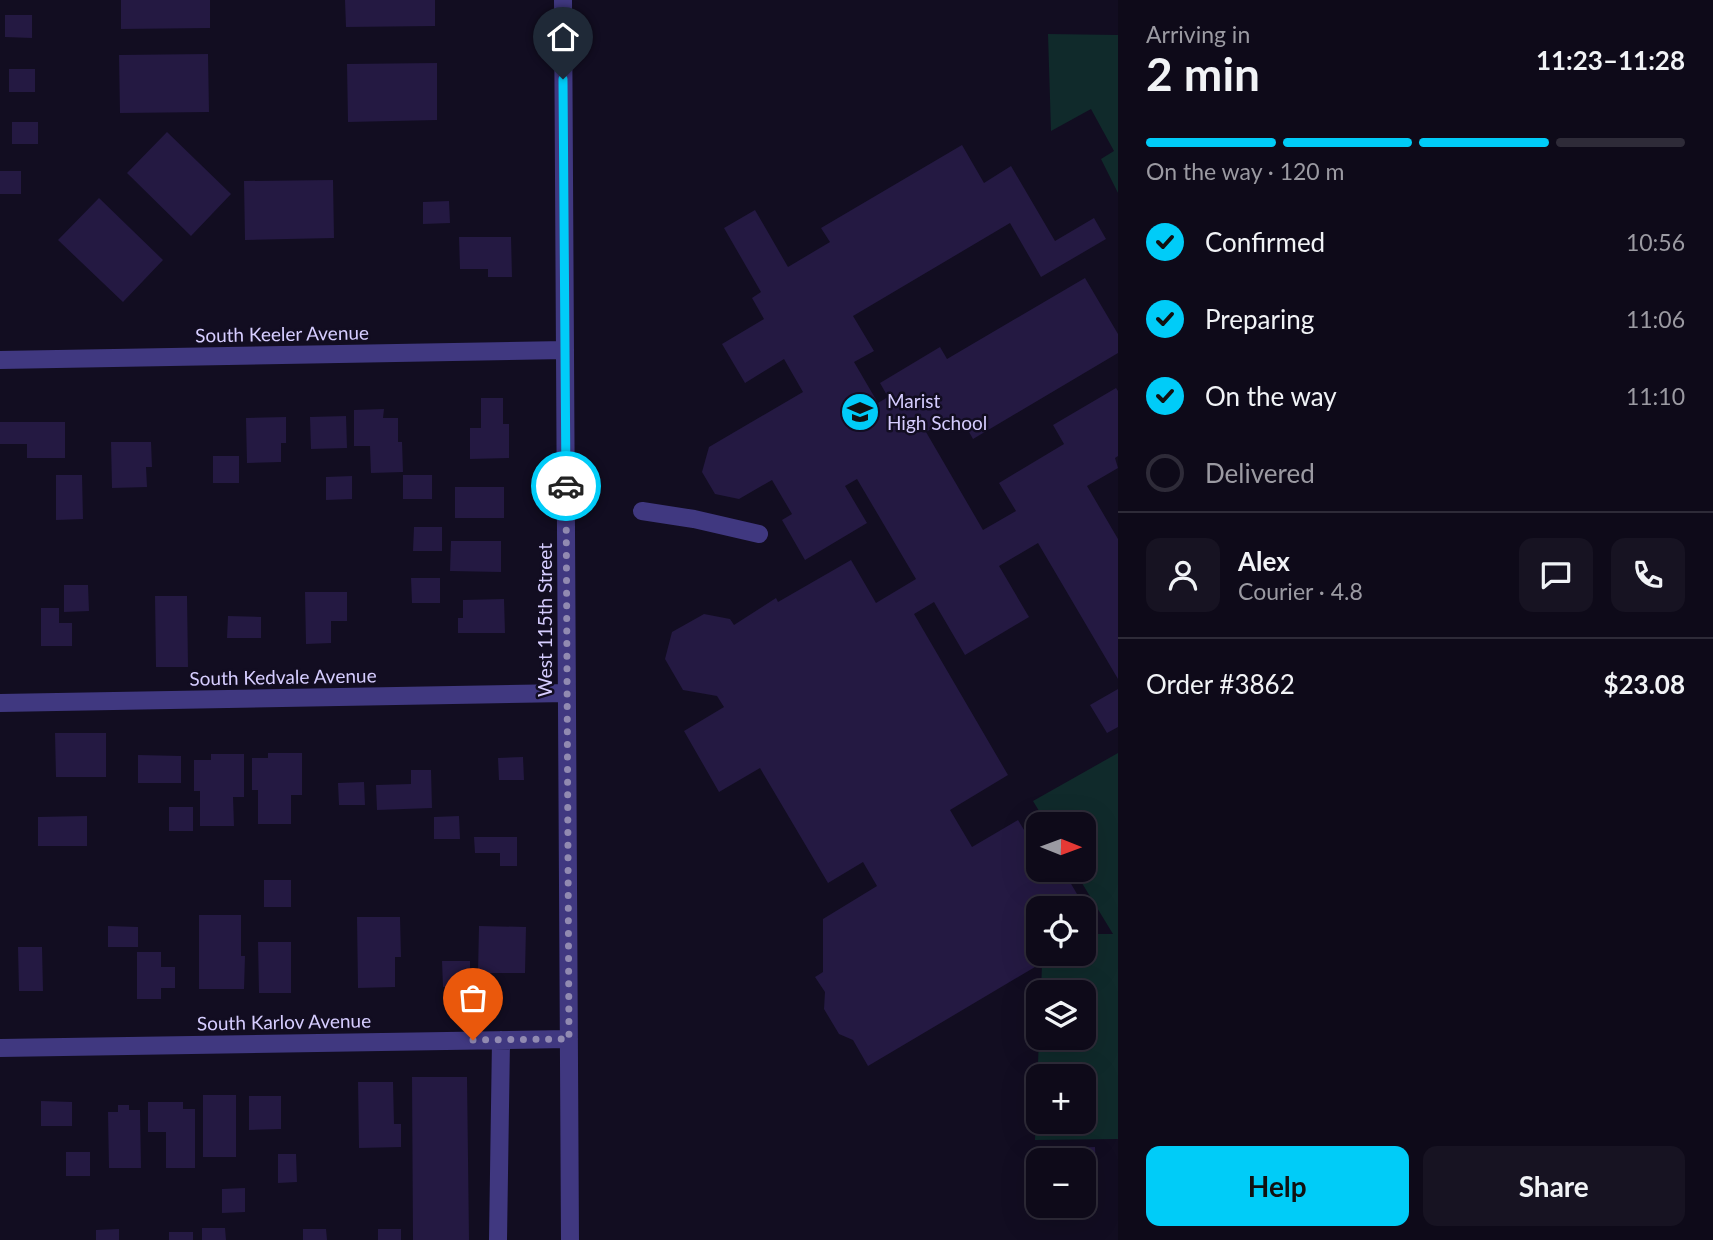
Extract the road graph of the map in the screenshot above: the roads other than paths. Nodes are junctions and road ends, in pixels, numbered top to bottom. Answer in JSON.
{"nodes":[{"id":1,"x":563,"y":0,"type":"edge"},
{"id":2,"x":565,"y":350,"type":"junction"},
{"id":3,"x":0,"y":360,"type":"edge"},
{"id":4,"x":642,"y":511,"type":"dead end"},
{"id":5,"x":760,"y":534,"type":"dead end"},
{"id":6,"x":567,"y":693,"type":"junction"},
{"id":7,"x":0,"y":703,"type":"edge"},
{"id":8,"x":569,"y":1039,"type":"junction"},
{"id":9,"x":501,"y":1040,"type":"junction"},
{"id":10,"x":0,"y":1048,"type":"edge"},
{"id":11,"x":498,"y":1240,"type":"edge"},
{"id":12,"x":570,"y":1240,"type":"edge"}],
"edges":[{"from":1,"to":2,"type":"street","name":"West 115th Street"},
{"from":2,"to":3,"type":"street","name":"South Keeler Avenue"},
{"from":2,"to":6,"type":"street","name":"West 115th Street"},
{"from":4,"to":5,"type":"street"},
{"from":6,"to":7,"type":"street","name":"South Kedvale Avenue"},
{"from":6,"to":8,"type":"street","name":"West 115th Street"},
{"from":8,"to":9,"type":"street","name":"South Karlov Avenue"},
{"from":8,"to":12,"type":"street","name":"West 115th Street"},
{"from":9,"to":10,"type":"street","name":"South Karlov Avenue"},
{"from":9,"to":11,"type":"street"}]}
